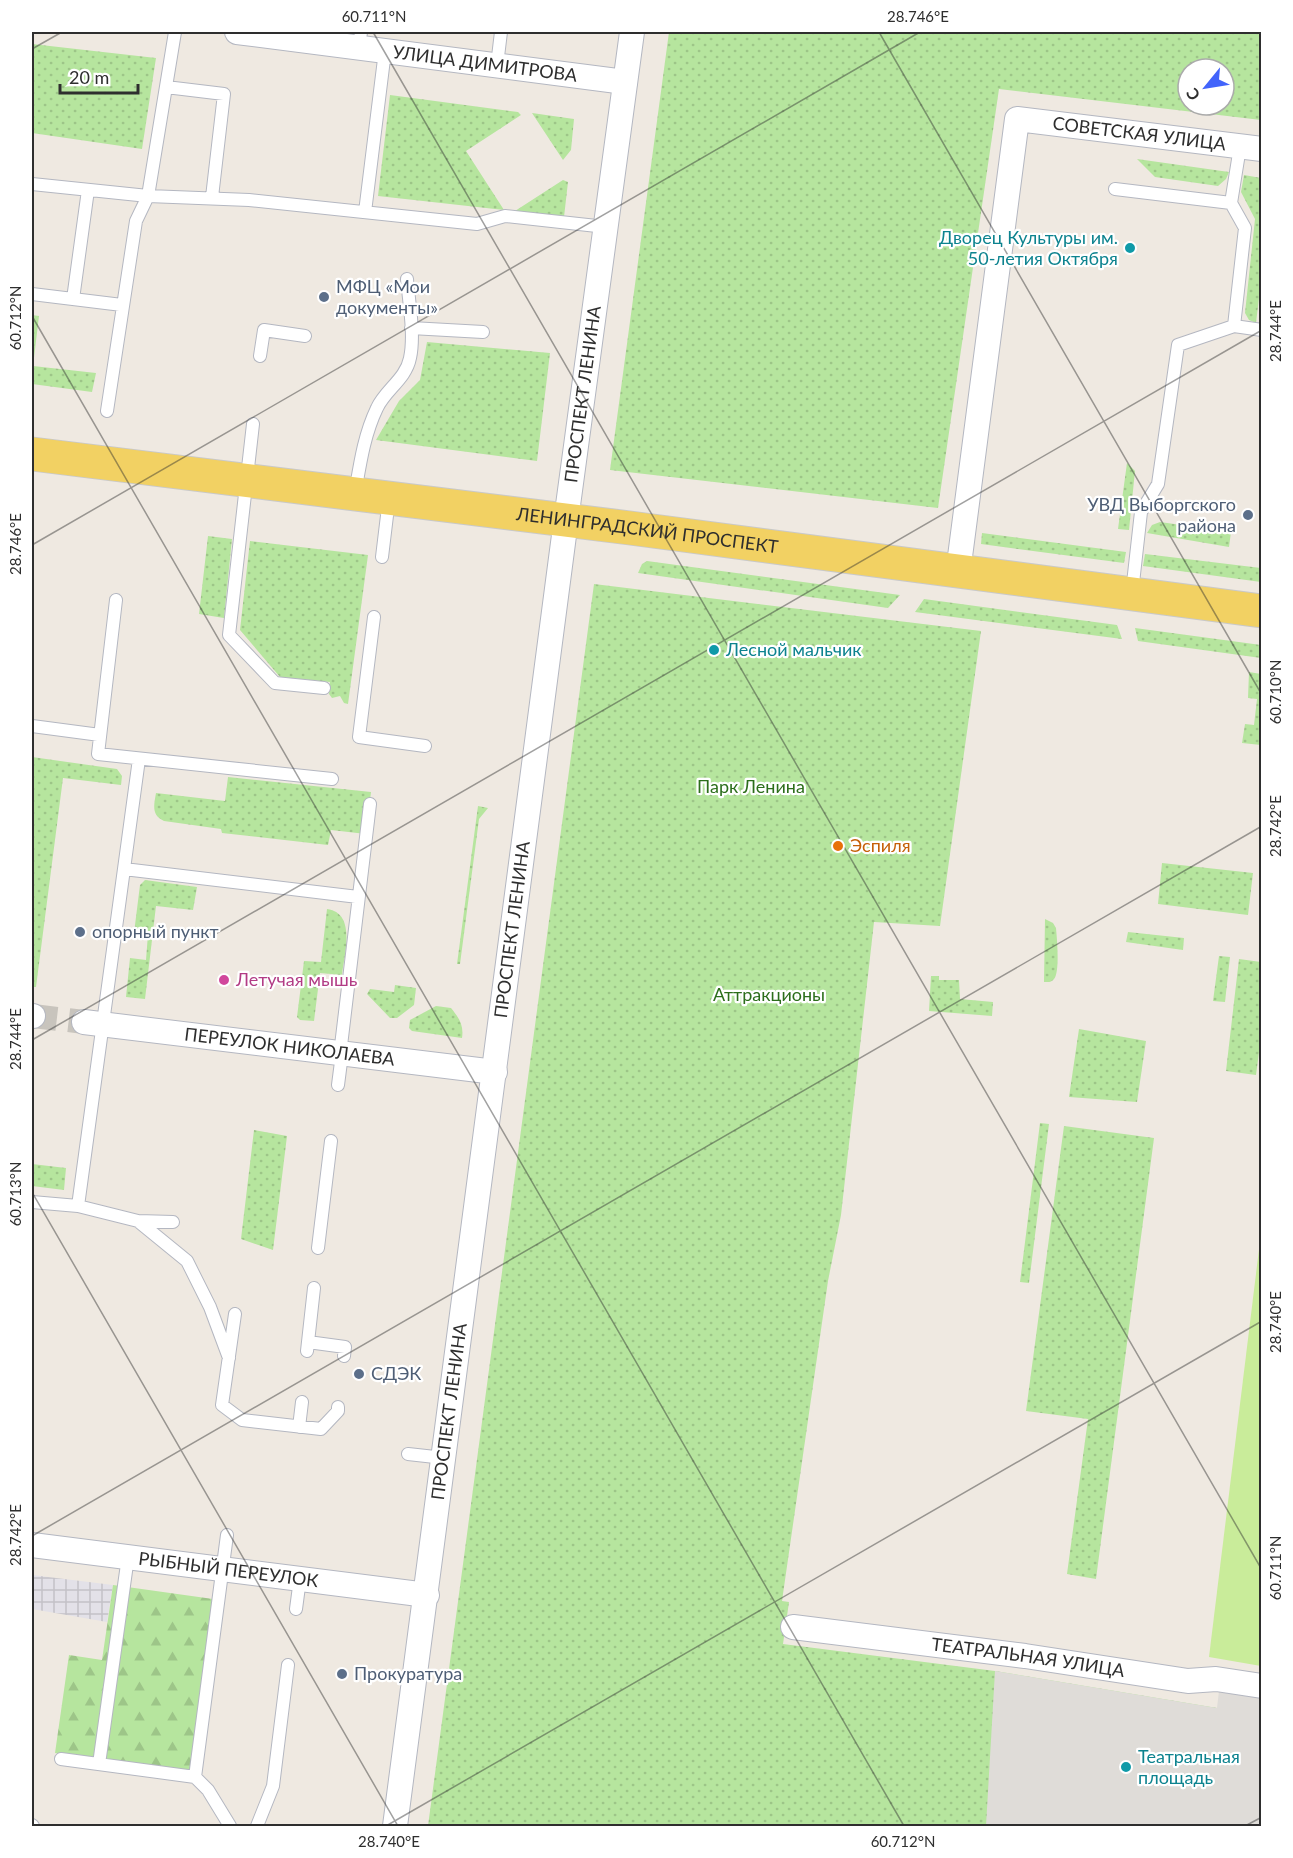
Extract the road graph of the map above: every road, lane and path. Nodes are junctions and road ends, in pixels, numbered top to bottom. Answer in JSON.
{"nodes":[{"id":1,"x":175,"y":32,"type":"edge"},
{"id":2,"x":237,"y":32,"type":"edge"},
{"id":3,"x":501,"y":32,"type":"edge"},
{"id":4,"x":632,"y":32,"type":"edge"},
{"id":5,"x":360,"y":40,"type":"edge"},
{"id":6,"x":385,"y":51,"type":"junction"},
{"id":7,"x":497,"y":65,"type":"junction"},
{"id":8,"x":625,"y":81,"type":"junction"},
{"id":9,"x":166,"y":87,"type":"junction"},
{"id":10,"x":1251,"y":148,"type":"edge"},
{"id":11,"x":32,"y":184,"type":"edge"},
{"id":12,"x":1115,"y":189,"type":"dead end"},
{"id":13,"x":88,"y":190,"type":"junction"},
{"id":14,"x":148,"y":196,"type":"junction"},
{"id":15,"x":212,"y":197,"type":"junction"},
{"id":16,"x":1231,"y":203,"type":"junction"},
{"id":17,"x":365,"y":212,"type":"junction"},
{"id":18,"x":606,"y":227,"type":"junction"},
{"id":19,"x":407,"y":279,"type":"dead end"},
{"id":20,"x":32,"y":294,"type":"edge"},
{"id":21,"x":73,"y":299,"type":"junction"},
{"id":22,"x":122,"y":305,"type":"junction"},
{"id":23,"x":1234,"y":326,"type":"junction"},
{"id":24,"x":411,"y":328,"type":"junction"},
{"id":25,"x":1262,"y":330,"type":"edge"},
{"id":26,"x":483,"y":332,"type":"dead end"},
{"id":27,"x":305,"y":336,"type":"dead end"},
{"id":28,"x":260,"y":356,"type":"dead end"},
{"id":29,"x":107,"y":411,"type":"dead end"},
{"id":30,"x":253,"y":424,"type":"dead end"},
{"id":31,"x":32,"y":454,"type":"edge"},
{"id":32,"x":246,"y":480,"type":"junction"},
{"id":33,"x":355,"y":495,"type":"junction"},
{"id":34,"x":389,"y":499,"type":"junction"},
{"id":35,"x":566,"y":520,"type":"junction"},
{"id":36,"x":382,"y":557,"type":"dead end"},
{"id":37,"x":958,"y":572,"type":"junction"},
{"id":38,"x":1131,"y":594,"type":"junction"},
{"id":39,"x":116,"y":600,"type":"dead end"},
{"id":40,"x":1262,"y":611,"type":"edge"},
{"id":41,"x":374,"y":617,"type":"dead end"},
{"id":42,"x":324,"y":688,"type":"dead end"},
{"id":43,"x":32,"y":726,"type":"edge"},
{"id":44,"x":100,"y":735,"type":"junction"},
{"id":45,"x":425,"y":746,"type":"dead end"},
{"id":46,"x":139,"y":759,"type":"junction"},
{"id":47,"x":332,"y":779,"type":"dead end"},
{"id":48,"x":370,"y":804,"type":"dead end"},
{"id":49,"x":124,"y":869,"type":"junction"},
{"id":50,"x":358,"y":897,"type":"junction"},
{"id":51,"x":94,"y":1024,"type":"junction"},
{"id":52,"x":341,"y":1054,"type":"junction"},
{"id":53,"x":495,"y":1072,"type":"junction"},
{"id":54,"x":338,"y":1085,"type":"dead end"},
{"id":55,"x":331,"y":1141,"type":"dead end"},
{"id":56,"x":32,"y":1202,"type":"edge"},
{"id":57,"x":78,"y":1206,"type":"junction"},
{"id":58,"x":138,"y":1221,"type":"junction"},
{"id":59,"x":173,"y":1222,"type":"dead end"},
{"id":60,"x":318,"y":1248,"type":"dead end"},
{"id":61,"x":314,"y":1288,"type":"dead end"},
{"id":62,"x":235,"y":1314,"type":"dead end"},
{"id":63,"x":344,"y":1356,"type":"dead end"},
{"id":64,"x":229,"y":1358,"type":"junction"},
{"id":65,"x":302,"y":1402,"type":"dead end"},
{"id":66,"x":338,"y":1407,"type":"dead end"},
{"id":67,"x":299,"y":1427,"type":"junction"},
{"id":68,"x":408,"y":1454,"type":"dead end"},
{"id":69,"x":444,"y":1458,"type":"junction"},
{"id":70,"x":227,"y":1535,"type":"dead end"},
{"id":71,"x":32,"y":1545,"type":"edge"},
{"id":72,"x":128,"y":1557,"type":"junction"},
{"id":73,"x":222,"y":1569,"type":"junction"},
{"id":74,"x":300,"y":1579,"type":"junction"},
{"id":75,"x":427,"y":1595,"type":"junction"},
{"id":76,"x":296,"y":1609,"type":"dead end"},
{"id":77,"x":793,"y":1627,"type":"dead end"},
{"id":78,"x":288,"y":1665,"type":"dead end"},
{"id":79,"x":1262,"y":1686,"type":"edge"},
{"id":80,"x":61,"y":1759,"type":"dead end"},
{"id":81,"x":99,"y":1764,"type":"junction"},
{"id":82,"x":195,"y":1777,"type":"junction"},
{"id":83,"x":230,"y":1827,"type":"edge"},
{"id":84,"x":257,"y":1827,"type":"edge"},
{"id":85,"x":396,"y":1827,"type":"edge"}],
"edges":[{"from":1,"to":9,"type":"lane"},
{"from":2,"to":5,"type":"street","name":"УЛИЦА ДИМИТРОВА"},
{"from":3,"to":7,"type":"lane"},
{"from":4,"to":8,"type":"street","name":"ПРОСПЕКТ ЛЕНИНА"},
{"from":5,"to":6,"type":"street","name":"УЛИЦА ДИМИТРОВА"},
{"from":6,"to":7,"type":"street","name":"УЛИЦА ДИМИТРОВА"},
{"from":6,"to":17,"type":"lane"},
{"from":7,"to":8,"type":"street","name":"УЛИЦА ДИМИТРОВА"},
{"from":8,"to":18,"type":"street","name":"ПРОСПЕКТ ЛЕНИНА"},
{"from":9,"to":14,"type":"lane"},
{"from":9,"to":15,"type":"lane"},
{"from":10,"to":16,"type":"lane"},
{"from":10,"to":37,"type":"street","name":"СОВЕТСКАЯ УЛИЦА"},
{"from":11,"to":13,"type":"lane"},
{"from":12,"to":16,"type":"lane"},
{"from":13,"to":14,"type":"lane"},
{"from":13,"to":21,"type":"lane"},
{"from":14,"to":15,"type":"lane"},
{"from":14,"to":22,"type":"lane"},
{"from":15,"to":17,"type":"lane"},
{"from":16,"to":23,"type":"lane"},
{"from":17,"to":18,"type":"lane"},
{"from":18,"to":35,"type":"street","name":"ПРОСПЕКТ ЛЕНИНА"},
{"from":19,"to":24,"type":"lane"},
{"from":20,"to":21,"type":"lane"},
{"from":21,"to":22,"type":"lane"},
{"from":22,"to":29,"type":"lane"},
{"from":23,"to":25,"type":"lane"},
{"from":23,"to":38,"type":"lane"},
{"from":24,"to":26,"type":"lane"},
{"from":24,"to":33,"type":"lane"},
{"from":27,"to":28,"type":"lane"},
{"from":30,"to":32,"type":"lane"},
{"from":31,"to":32,"type":"main road","name":"ЛЕНИНГРАДСКИЙ ПРОСПЕКТ"},
{"from":32,"to":33,"type":"main road","name":"ЛЕНИНГРАДСКИЙ ПРОСПЕКТ"},
{"from":32,"to":42,"type":"lane"},
{"from":33,"to":34,"type":"main road","name":"ЛЕНИНГРАДСКИЙ ПРОСПЕКТ"},
{"from":34,"to":35,"type":"main road","name":"ЛЕНИНГРАДСКИЙ ПРОСПЕКТ"},
{"from":34,"to":36,"type":"lane"},
{"from":35,"to":37,"type":"main road","name":"ЛЕНИНГРАДСКИЙ ПРОСПЕКТ"},
{"from":35,"to":53,"type":"street","name":"ПРОСПЕКТ ЛЕНИНА"},
{"from":37,"to":38,"type":"main road","name":"ЛЕНИНГРАДСКИЙ ПРОСПЕКТ"},
{"from":38,"to":40,"type":"main road","name":"ЛЕНИНГРАДСКИЙ ПРОСПЕКТ"},
{"from":39,"to":44,"type":"lane"},
{"from":41,"to":45,"type":"lane"},
{"from":43,"to":44,"type":"lane"},
{"from":44,"to":46,"type":"lane"},
{"from":46,"to":47,"type":"lane"},
{"from":46,"to":49,"type":"lane"},
{"from":48,"to":50,"type":"lane"},
{"from":49,"to":50,"type":"lane"},
{"from":49,"to":51,"type":"lane"},
{"from":50,"to":52,"type":"lane"},
{"from":51,"to":52,"type":"street","name":"ПЕРЕУЛОК НИКОЛАЕВА"},
{"from":51,"to":57,"type":"lane"},
{"from":52,"to":53,"type":"street","name":"ПЕРЕУЛОК НИКОЛАЕВА"},
{"from":52,"to":54,"type":"lane"},
{"from":53,"to":69,"type":"street","name":"ПРОСПЕКТ ЛЕНИНА"},
{"from":55,"to":60,"type":"lane"},
{"from":56,"to":57,"type":"lane"},
{"from":57,"to":58,"type":"lane"},
{"from":58,"to":59,"type":"lane"},
{"from":58,"to":64,"type":"lane"},
{"from":61,"to":63,"type":"lane"},
{"from":62,"to":64,"type":"lane"},
{"from":64,"to":67,"type":"lane"},
{"from":65,"to":67,"type":"lane"},
{"from":66,"to":67,"type":"lane"},
{"from":68,"to":69,"type":"lane"},
{"from":69,"to":75,"type":"street","name":"ПРОСПЕКТ ЛЕНИНА"},
{"from":70,"to":73,"type":"lane"},
{"from":71,"to":72,"type":"street","name":"РЫБНЫЙ ПЕРЕУЛОК"},
{"from":72,"to":73,"type":"street","name":"РЫБНЫЙ ПЕРЕУЛОК"},
{"from":72,"to":81,"type":"lane"},
{"from":73,"to":74,"type":"street","name":"РЫБНЫЙ ПЕРЕУЛОК"},
{"from":73,"to":82,"type":"lane"},
{"from":74,"to":75,"type":"street","name":"РЫБНЫЙ ПЕРЕУЛОК"},
{"from":74,"to":76,"type":"lane"},
{"from":75,"to":85,"type":"street","name":"ПРОСПЕКТ ЛЕНИНА"},
{"from":77,"to":79,"type":"street","name":"ТЕАТРАЛЬНАЯ УЛИЦА"},
{"from":78,"to":84,"type":"lane"},
{"from":80,"to":81,"type":"lane"},
{"from":81,"to":82,"type":"lane"},
{"from":82,"to":83,"type":"lane"}]}
